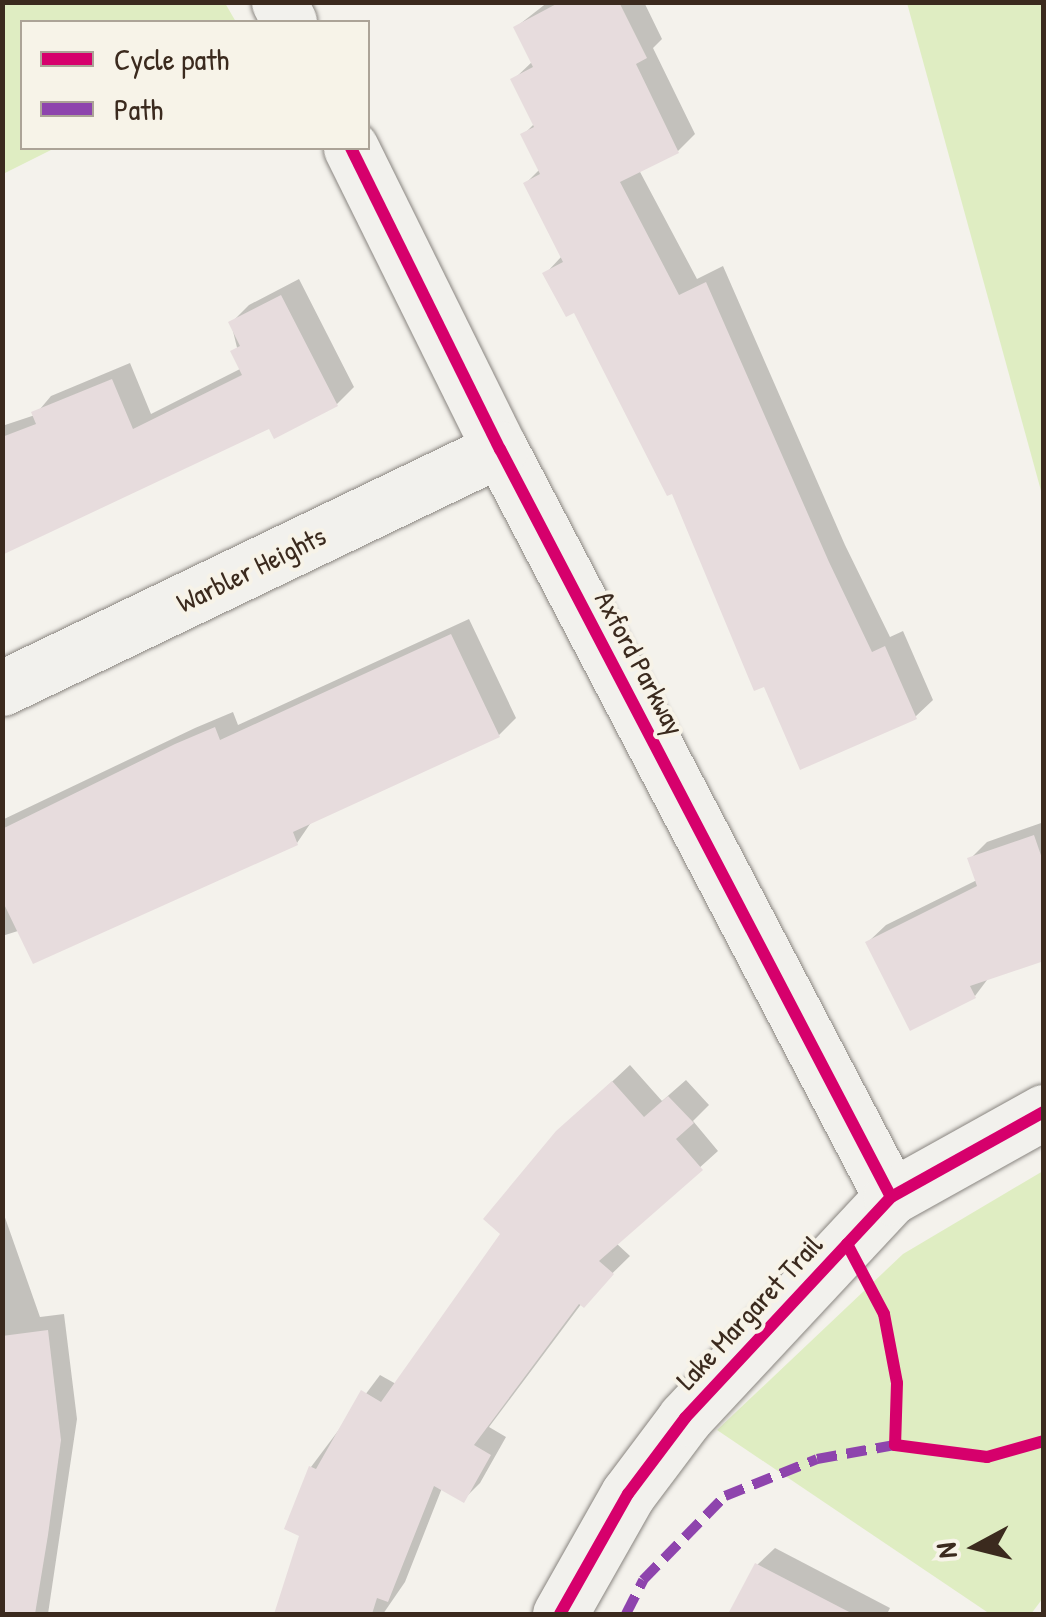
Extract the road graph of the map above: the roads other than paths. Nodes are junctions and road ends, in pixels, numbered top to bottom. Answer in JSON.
{"nodes":[{"id":1,"x":351,"y":150,"type":"edge"},
{"id":2,"x":500,"y":449,"type":"junction"},
{"id":3,"x":2,"y":688,"type":"edge"},
{"id":4,"x":1044,"y":1112,"type":"edge"},
{"id":5,"x":891,"y":1197,"type":"junction"},
{"id":6,"x":560,"y":1614,"type":"edge"}],
"edges":[{"from":1,"to":2,"type":"street","name":"Axford Parkway"},
{"from":2,"to":3,"type":"street","name":"Warbler Heights"},
{"from":2,"to":5,"type":"street","name":"Axford Parkway"},
{"from":4,"to":5,"type":"street","name":"Lake Margaret Trail"},
{"from":5,"to":6,"type":"street","name":"Lake Margaret Trail"}]}
